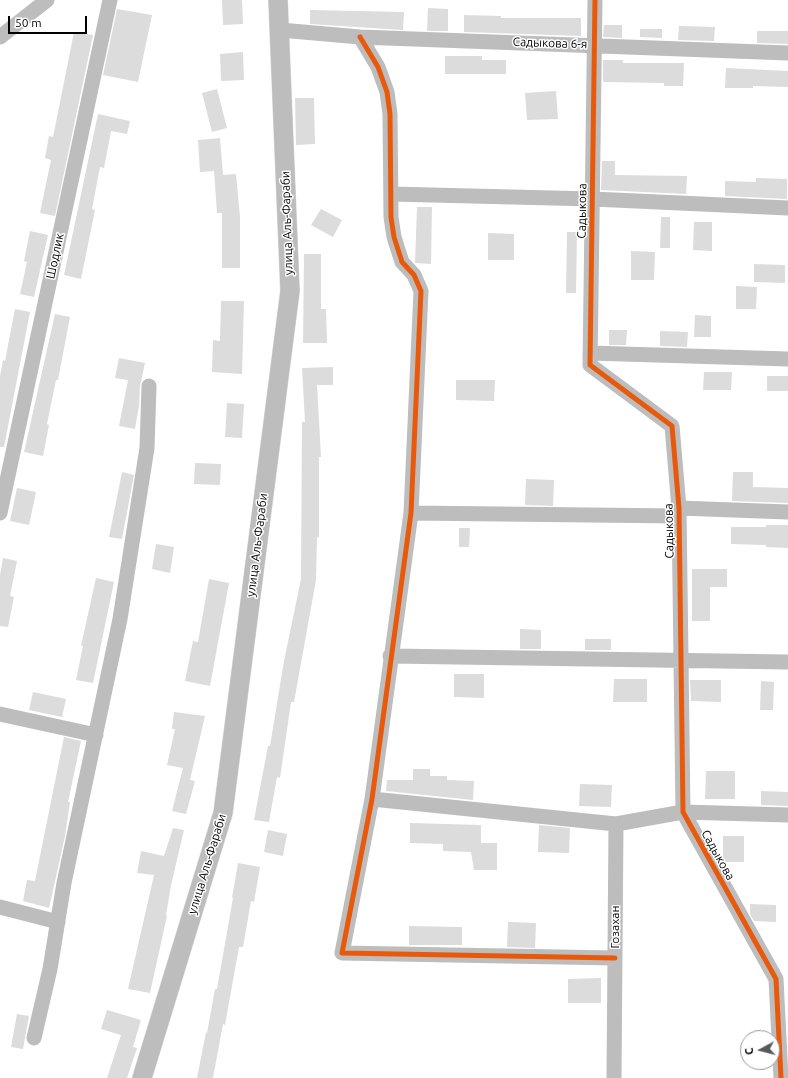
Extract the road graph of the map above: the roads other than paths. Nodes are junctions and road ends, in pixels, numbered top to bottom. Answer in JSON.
{"nodes":[{"id":1,"x":47,"y":0,"type":"edge"},
{"id":2,"x":110,"y":0,"type":"edge"},
{"id":3,"x":278,"y":0,"type":"edge"},
{"id":4,"x":595,"y":0,"type":"edge"},
{"id":5,"x":280,"y":30,"type":"junction"},
{"id":6,"x":0,"y":37,"type":"edge"},
{"id":7,"x":360,"y":37,"type":"junction"},
{"id":8,"x":595,"y":45,"type":"junction"},
{"id":9,"x":788,"y":52,"type":"edge"},
{"id":10,"x":391,"y":194,"type":"junction"},
{"id":11,"x":593,"y":199,"type":"junction"},
{"id":12,"x":788,"y":208,"type":"edge"},
{"id":13,"x":590,"y":353,"type":"junction"},
{"id":14,"x":788,"y":359,"type":"edge"},
{"id":15,"x":149,"y":386,"type":"dead end"},
{"id":16,"x":679,"y":512,"type":"junction"},
{"id":17,"x":788,"y":512,"type":"edge"},
{"id":18,"x":0,"y":513,"type":"edge"},
{"id":19,"x":411,"y":513,"type":"junction"},
{"id":20,"x":390,"y":656,"type":"junction"},
{"id":21,"x":681,"y":659,"type":"junction"},
{"id":22,"x":788,"y":662,"type":"edge"},
{"id":23,"x":0,"y":714,"type":"edge"},
{"id":24,"x":96,"y":735,"type":"junction"},
{"id":25,"x":372,"y":799,"type":"junction"},
{"id":26,"x":683,"y":812,"type":"junction"},
{"id":27,"x":788,"y":816,"type":"edge"},
{"id":28,"x":616,"y":824,"type":"junction"},
{"id":29,"x":0,"y":907,"type":"edge"},
{"id":30,"x":58,"y":922,"type":"junction"},
{"id":31,"x":615,"y":958,"type":"junction"},
{"id":32,"x":782,"y":980,"type":"edge"},
{"id":33,"x":34,"y":1038,"type":"dead end"},
{"id":34,"x":142,"y":1078,"type":"edge"},
{"id":35,"x":614,"y":1078,"type":"edge"},
{"id":36,"x":781,"y":1078,"type":"edge"}],
"edges":[{"from":1,"to":6,"type":"street"},
{"from":2,"to":18,"type":"street","name":"Шодлик"},
{"from":3,"to":5,"type":"main road","name":"улица Аль-Фараби"},
{"from":4,"to":8,"type":"street","name":"Садыкова"},
{"from":5,"to":7,"type":"street","name":"Садыкова 6-я"},
{"from":5,"to":34,"type":"main road","name":"улица Аль-Фараби"},
{"from":7,"to":8,"type":"street","name":"Садыкова 6-я"},
{"from":7,"to":10,"type":"street"},
{"from":8,"to":9,"type":"street","name":"Садыкова 6-я"},
{"from":8,"to":11,"type":"street","name":"Садыкова"},
{"from":10,"to":11,"type":"street"},
{"from":10,"to":19,"type":"street"},
{"from":11,"to":12,"type":"street"},
{"from":11,"to":13,"type":"street","name":"Садыкова"},
{"from":13,"to":14,"type":"street"},
{"from":13,"to":16,"type":"street","name":"Садыкова"},
{"from":15,"to":24,"type":"street"},
{"from":16,"to":17,"type":"street"},
{"from":16,"to":19,"type":"street"},
{"from":16,"to":21,"type":"street","name":"Садыкова"},
{"from":19,"to":20,"type":"street"},
{"from":20,"to":21,"type":"street"},
{"from":20,"to":25,"type":"street"},
{"from":21,"to":22,"type":"street"},
{"from":21,"to":26,"type":"street","name":"Садыкова"},
{"from":23,"to":24,"type":"street"},
{"from":24,"to":30,"type":"street"},
{"from":25,"to":28,"type":"street"},
{"from":25,"to":31,"type":"street"},
{"from":26,"to":27,"type":"street"},
{"from":26,"to":28,"type":"street"},
{"from":26,"to":32,"type":"street","name":"Садыкова"},
{"from":28,"to":31,"type":"street","name":"Гозахан"},
{"from":29,"to":30,"type":"street"},
{"from":30,"to":33,"type":"street"},
{"from":31,"to":35,"type":"street","name":"Гозахан"},
{"from":32,"to":36,"type":"street","name":"Садыкова"}]}
